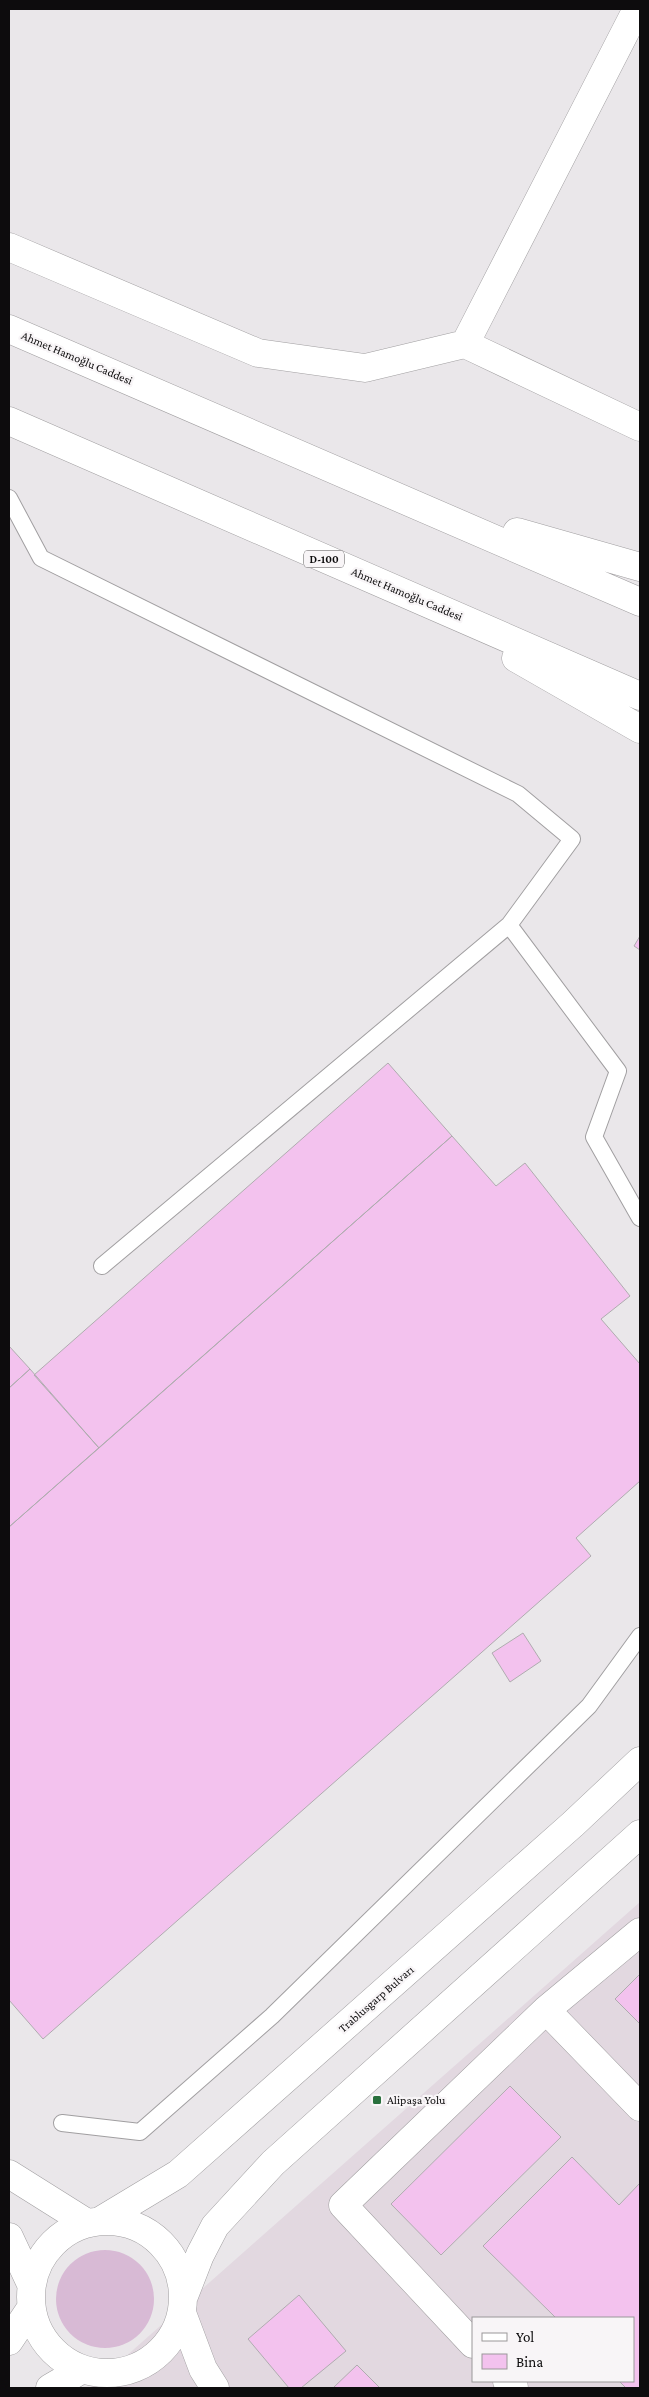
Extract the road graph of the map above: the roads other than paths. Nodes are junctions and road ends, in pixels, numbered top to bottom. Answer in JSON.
{"nodes":[{"id":1,"x":637,"y":9,"type":"edge"},
{"id":2,"x":9,"y":247,"type":"edge"},
{"id":3,"x":9,"y":328,"type":"edge"},
{"id":4,"x":465,"y":344,"type":"junction"},
{"id":5,"x":9,"y":421,"type":"edge"},
{"id":6,"x":640,"y":426,"type":"edge"},
{"id":7,"x":9,"y":498,"type":"edge"},
{"id":8,"x":426,"y":507,"type":"junction"},
{"id":9,"x":640,"y":567,"type":"edge"},
{"id":10,"x":398,"y":590,"type":"junction"},
{"id":11,"x":640,"y":602,"type":"edge"},
{"id":12,"x":640,"y":696,"type":"edge"},
{"id":13,"x":640,"y":729,"type":"edge"},
{"id":14,"x":509,"y":925,"type":"junction"},
{"id":15,"x":640,"y":1218,"type":"edge"},
{"id":16,"x":102,"y":1266,"type":"dead end"},
{"id":17,"x":640,"y":1636,"type":"edge"},
{"id":18,"x":640,"y":1761,"type":"edge"},
{"id":19,"x":640,"y":1834,"type":"edge"},
{"id":20,"x":640,"y":1932,"type":"edge"},
{"id":21,"x":546,"y":2010,"type":"junction"},
{"id":22,"x":640,"y":2107,"type":"edge"},
{"id":23,"x":62,"y":2123,"type":"dead end"},
{"id":24,"x":9,"y":2174,"type":"edge"},
{"id":25,"x":93,"y":2222,"type":"junction"},
{"id":26,"x":9,"y":2237,"type":"edge"},
{"id":27,"x":31,"y":2296,"type":"junction"},
{"id":28,"x":183,"y":2304,"type":"junction"},
{"id":29,"x":9,"y":2341,"type":"edge"},
{"id":30,"x":472,"y":2343,"type":"edge"},
{"id":31,"x":96,"y":2377,"type":"edge"},
{"id":32,"x":50,"y":2388,"type":"edge"},
{"id":33,"x":215,"y":2388,"type":"edge"}],
"edges":[{"from":1,"to":4,"type":"main road"},
{"from":2,"to":4,"type":"main road"},
{"from":3,"to":8,"type":"main road","name":"Ahmet Hamoğlu Caddesi"},
{"from":4,"to":6,"type":"main road"},
{"from":5,"to":10,"type":"main road","name":"Ahmet Hamoğlu Caddesi","number":"D-100"},
{"from":7,"to":14,"type":"lane"},
{"from":8,"to":9,"type":"main road"},
{"from":8,"to":11,"type":"main road","name":"Ahmet Hamoğlu Caddesi"},
{"from":10,"to":12,"type":"main road","name":"Ahmet Hamoğlu Caddesi","number":"D-100"},
{"from":10,"to":13,"type":"main road"},
{"from":14,"to":15,"type":"lane"},
{"from":14,"to":16,"type":"lane"},
{"from":17,"to":23,"type":"lane"},
{"from":18,"to":25,"type":"main road","name":"Trablusgarp Bulvarı"},
{"from":19,"to":28,"type":"main road"},
{"from":20,"to":21,"type":"main road"},
{"from":21,"to":22,"type":"main road"},
{"from":21,"to":30,"type":"main road"},
{"from":24,"to":25,"type":"main road"},
{"from":25,"to":27,"type":"main road"},
{"from":25,"to":28,"type":"main road"},
{"from":26,"to":27,"type":"main road"},
{"from":27,"to":29,"type":"main road"},
{"from":27,"to":31,"type":"main road"},
{"from":28,"to":31,"type":"main road"},
{"from":28,"to":33,"type":"main road"},
{"from":31,"to":32,"type":"main road"}]}
